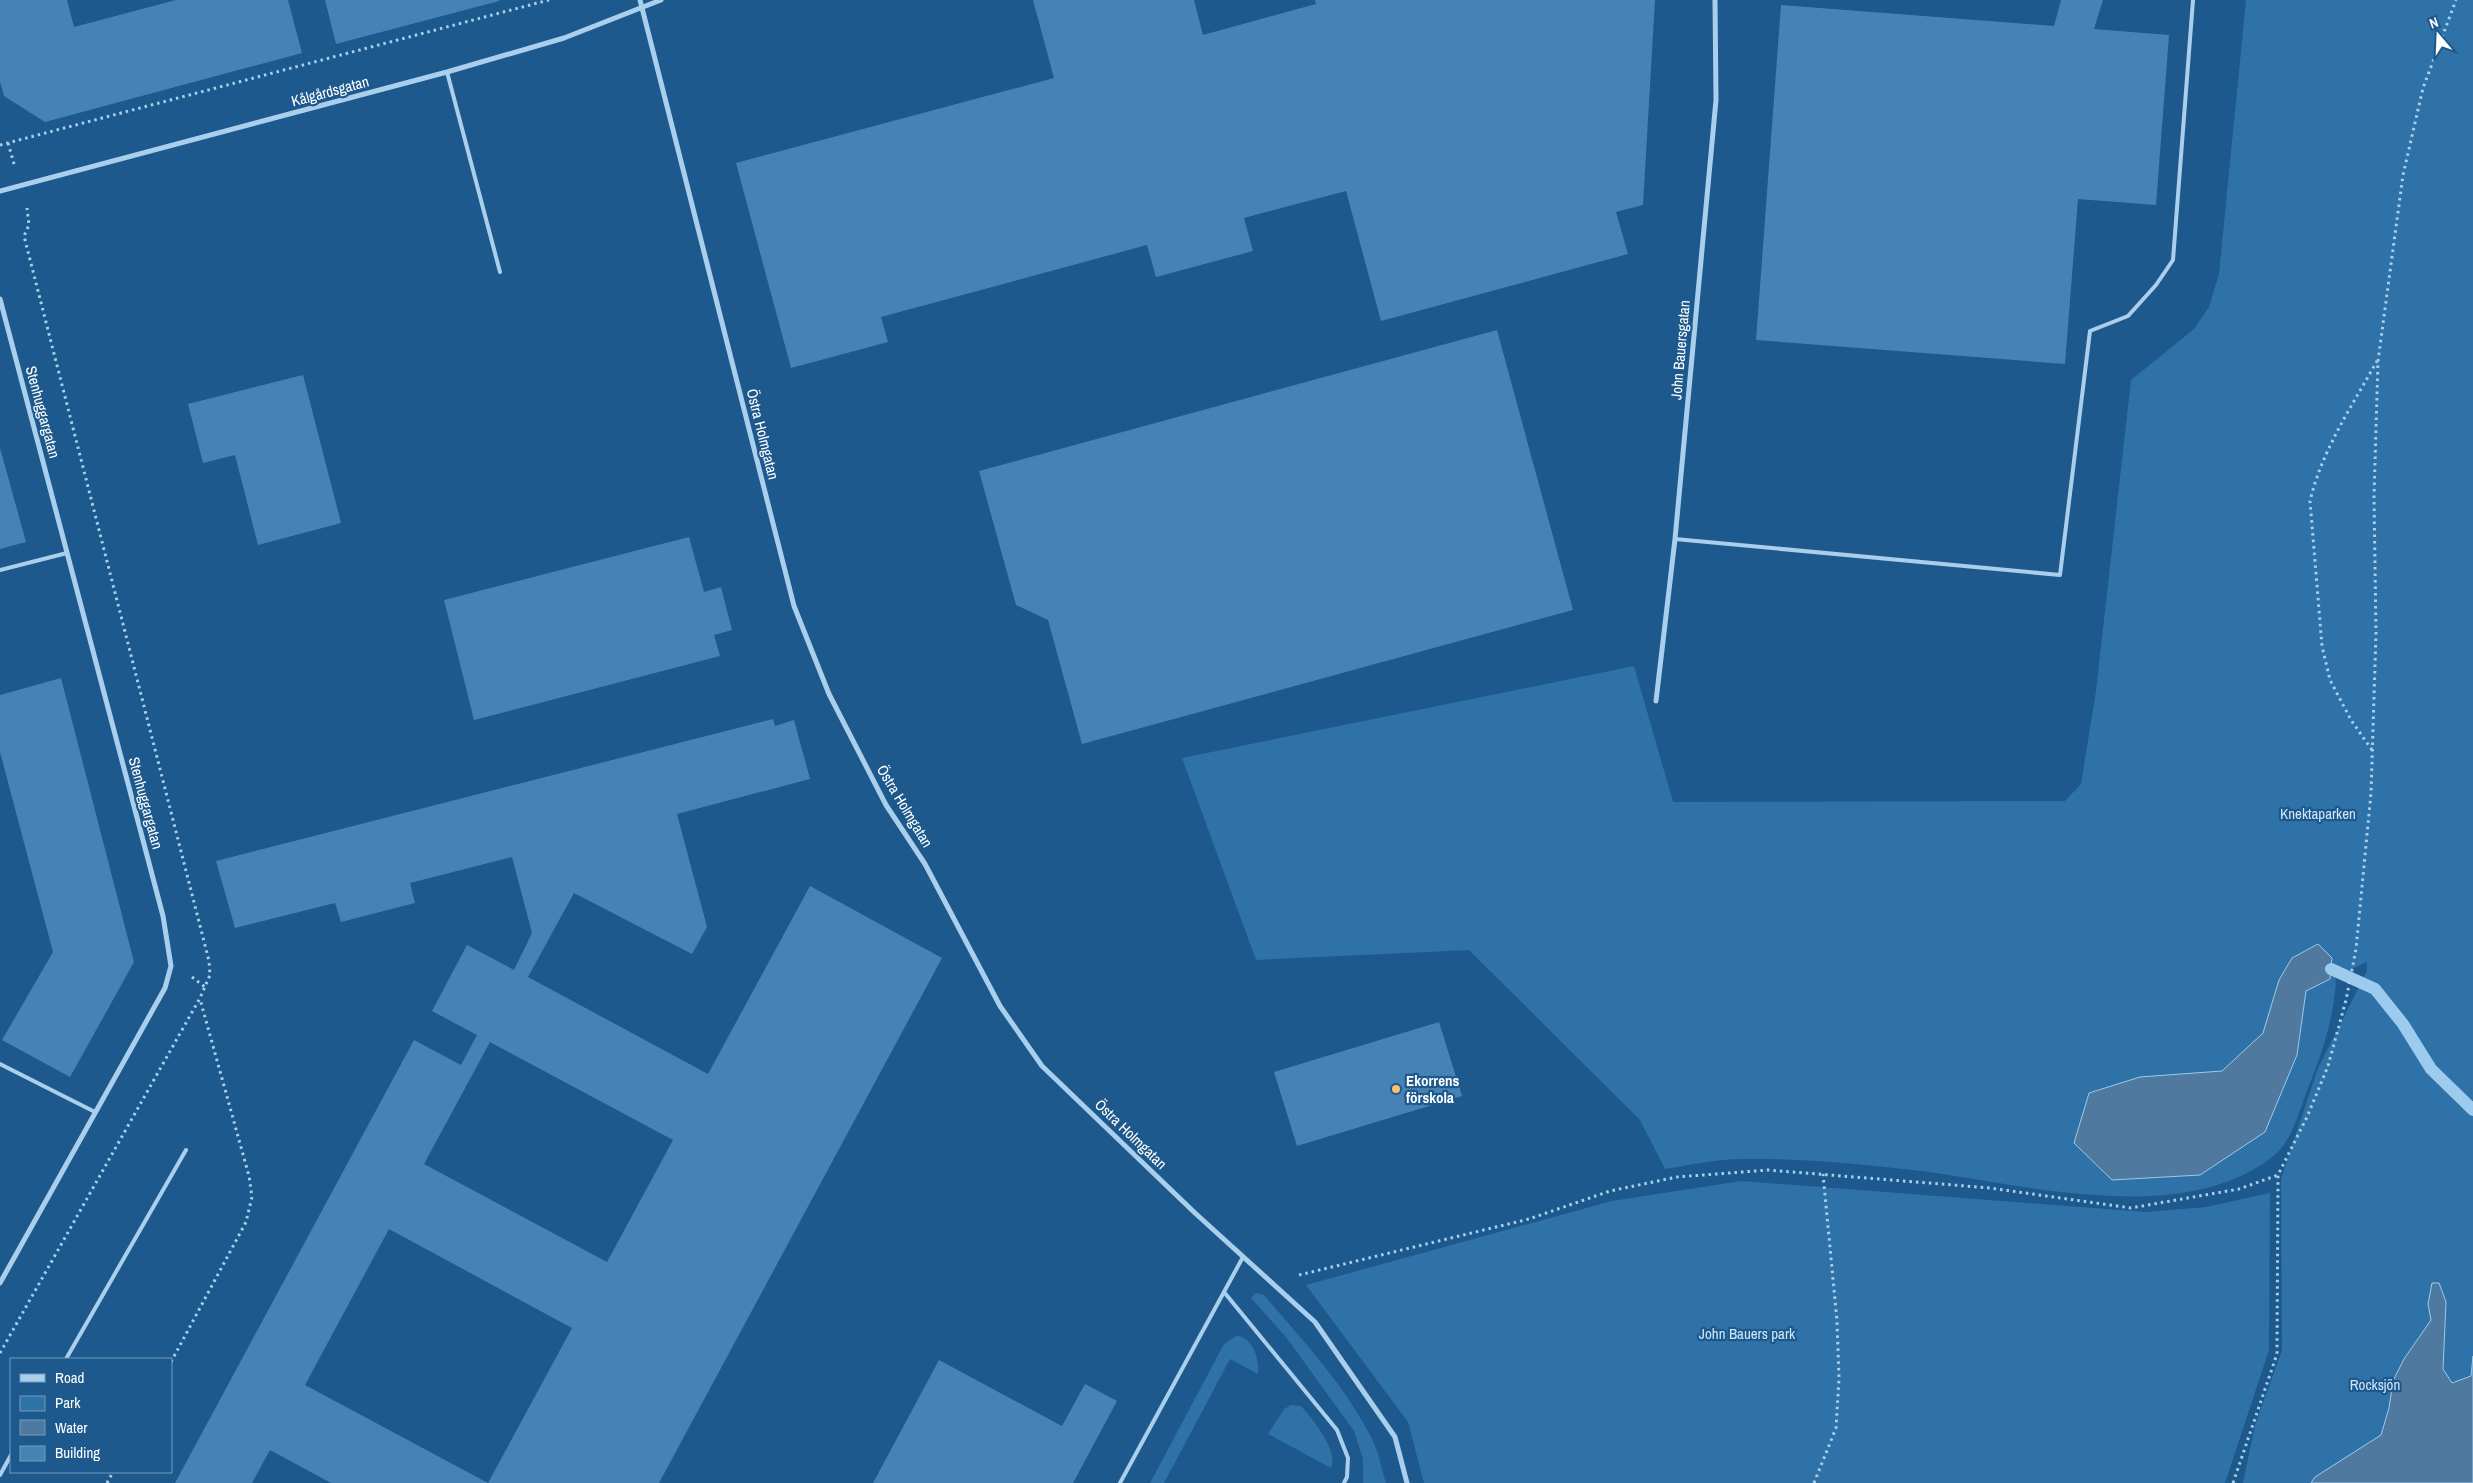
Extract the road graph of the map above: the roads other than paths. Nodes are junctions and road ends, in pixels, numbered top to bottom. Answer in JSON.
{"nodes":[{"id":1,"x":640,"y":0,"type":"edge"},
{"id":2,"x":661,"y":0,"type":"edge"},
{"id":3,"x":1714,"y":0,"type":"edge"},
{"id":4,"x":2193,"y":0,"type":"edge"},
{"id":5,"x":642,"y":8,"type":"junction"},
{"id":6,"x":448,"y":72,"type":"junction"},
{"id":7,"x":0,"y":191,"type":"edge"},
{"id":8,"x":500,"y":272,"type":"dead end"},
{"id":9,"x":0,"y":299,"type":"edge"},
{"id":10,"x":1674,"y":539,"type":"junction"},
{"id":11,"x":67,"y":554,"type":"junction"},
{"id":12,"x":0,"y":570,"type":"edge"},
{"id":13,"x":1656,"y":701,"type":"dead end"},
{"id":14,"x":0,"y":1064,"type":"edge"},
{"id":15,"x":95,"y":1112,"type":"junction"},
{"id":16,"x":186,"y":1150,"type":"dead end"},
{"id":17,"x":1243,"y":1256,"type":"junction"},
{"id":18,"x":0,"y":1283,"type":"edge"},
{"id":19,"x":1224,"y":1292,"type":"junction"},
{"id":20,"x":67,"y":1358,"type":"edge"},
{"id":21,"x":10,"y":1458,"type":"edge"},
{"id":22,"x":0,"y":1475,"type":"edge"},
{"id":23,"x":1120,"y":1483,"type":"edge"},
{"id":24,"x":1344,"y":1483,"type":"edge"},
{"id":25,"x":1407,"y":1483,"type":"edge"}],
"edges":[{"from":1,"to":5,"type":"street","name":"Östra Holmgatan"},
{"from":2,"to":5,"type":"street","name":"Kålgårdsgatan"},
{"from":3,"to":10,"type":"street","name":"John Bauersgatan"},
{"from":4,"to":10,"type":"lane"},
{"from":5,"to":6,"type":"street","name":"Kålgårdsgatan"},
{"from":5,"to":17,"type":"street","name":"Östra Holmgatan"},
{"from":6,"to":7,"type":"street","name":"Kålgårdsgatan"},
{"from":6,"to":8,"type":"lane"},
{"from":9,"to":11,"type":"street","name":"Stenhuggargatan"},
{"from":10,"to":13,"type":"street","name":"John Bauersgatan"},
{"from":11,"to":12,"type":"lane"},
{"from":11,"to":15,"type":"street","name":"Stenhuggargatan"},
{"from":14,"to":15,"type":"lane"},
{"from":15,"to":18,"type":"street","name":"Stenhuggargatan"},
{"from":16,"to":20,"type":"lane"},
{"from":17,"to":19,"type":"lane"},
{"from":17,"to":25,"type":"street","name":"Östra Holmgatan"},
{"from":19,"to":23,"type":"lane"},
{"from":19,"to":24,"type":"lane"},
{"from":21,"to":22,"type":"lane"}]}
